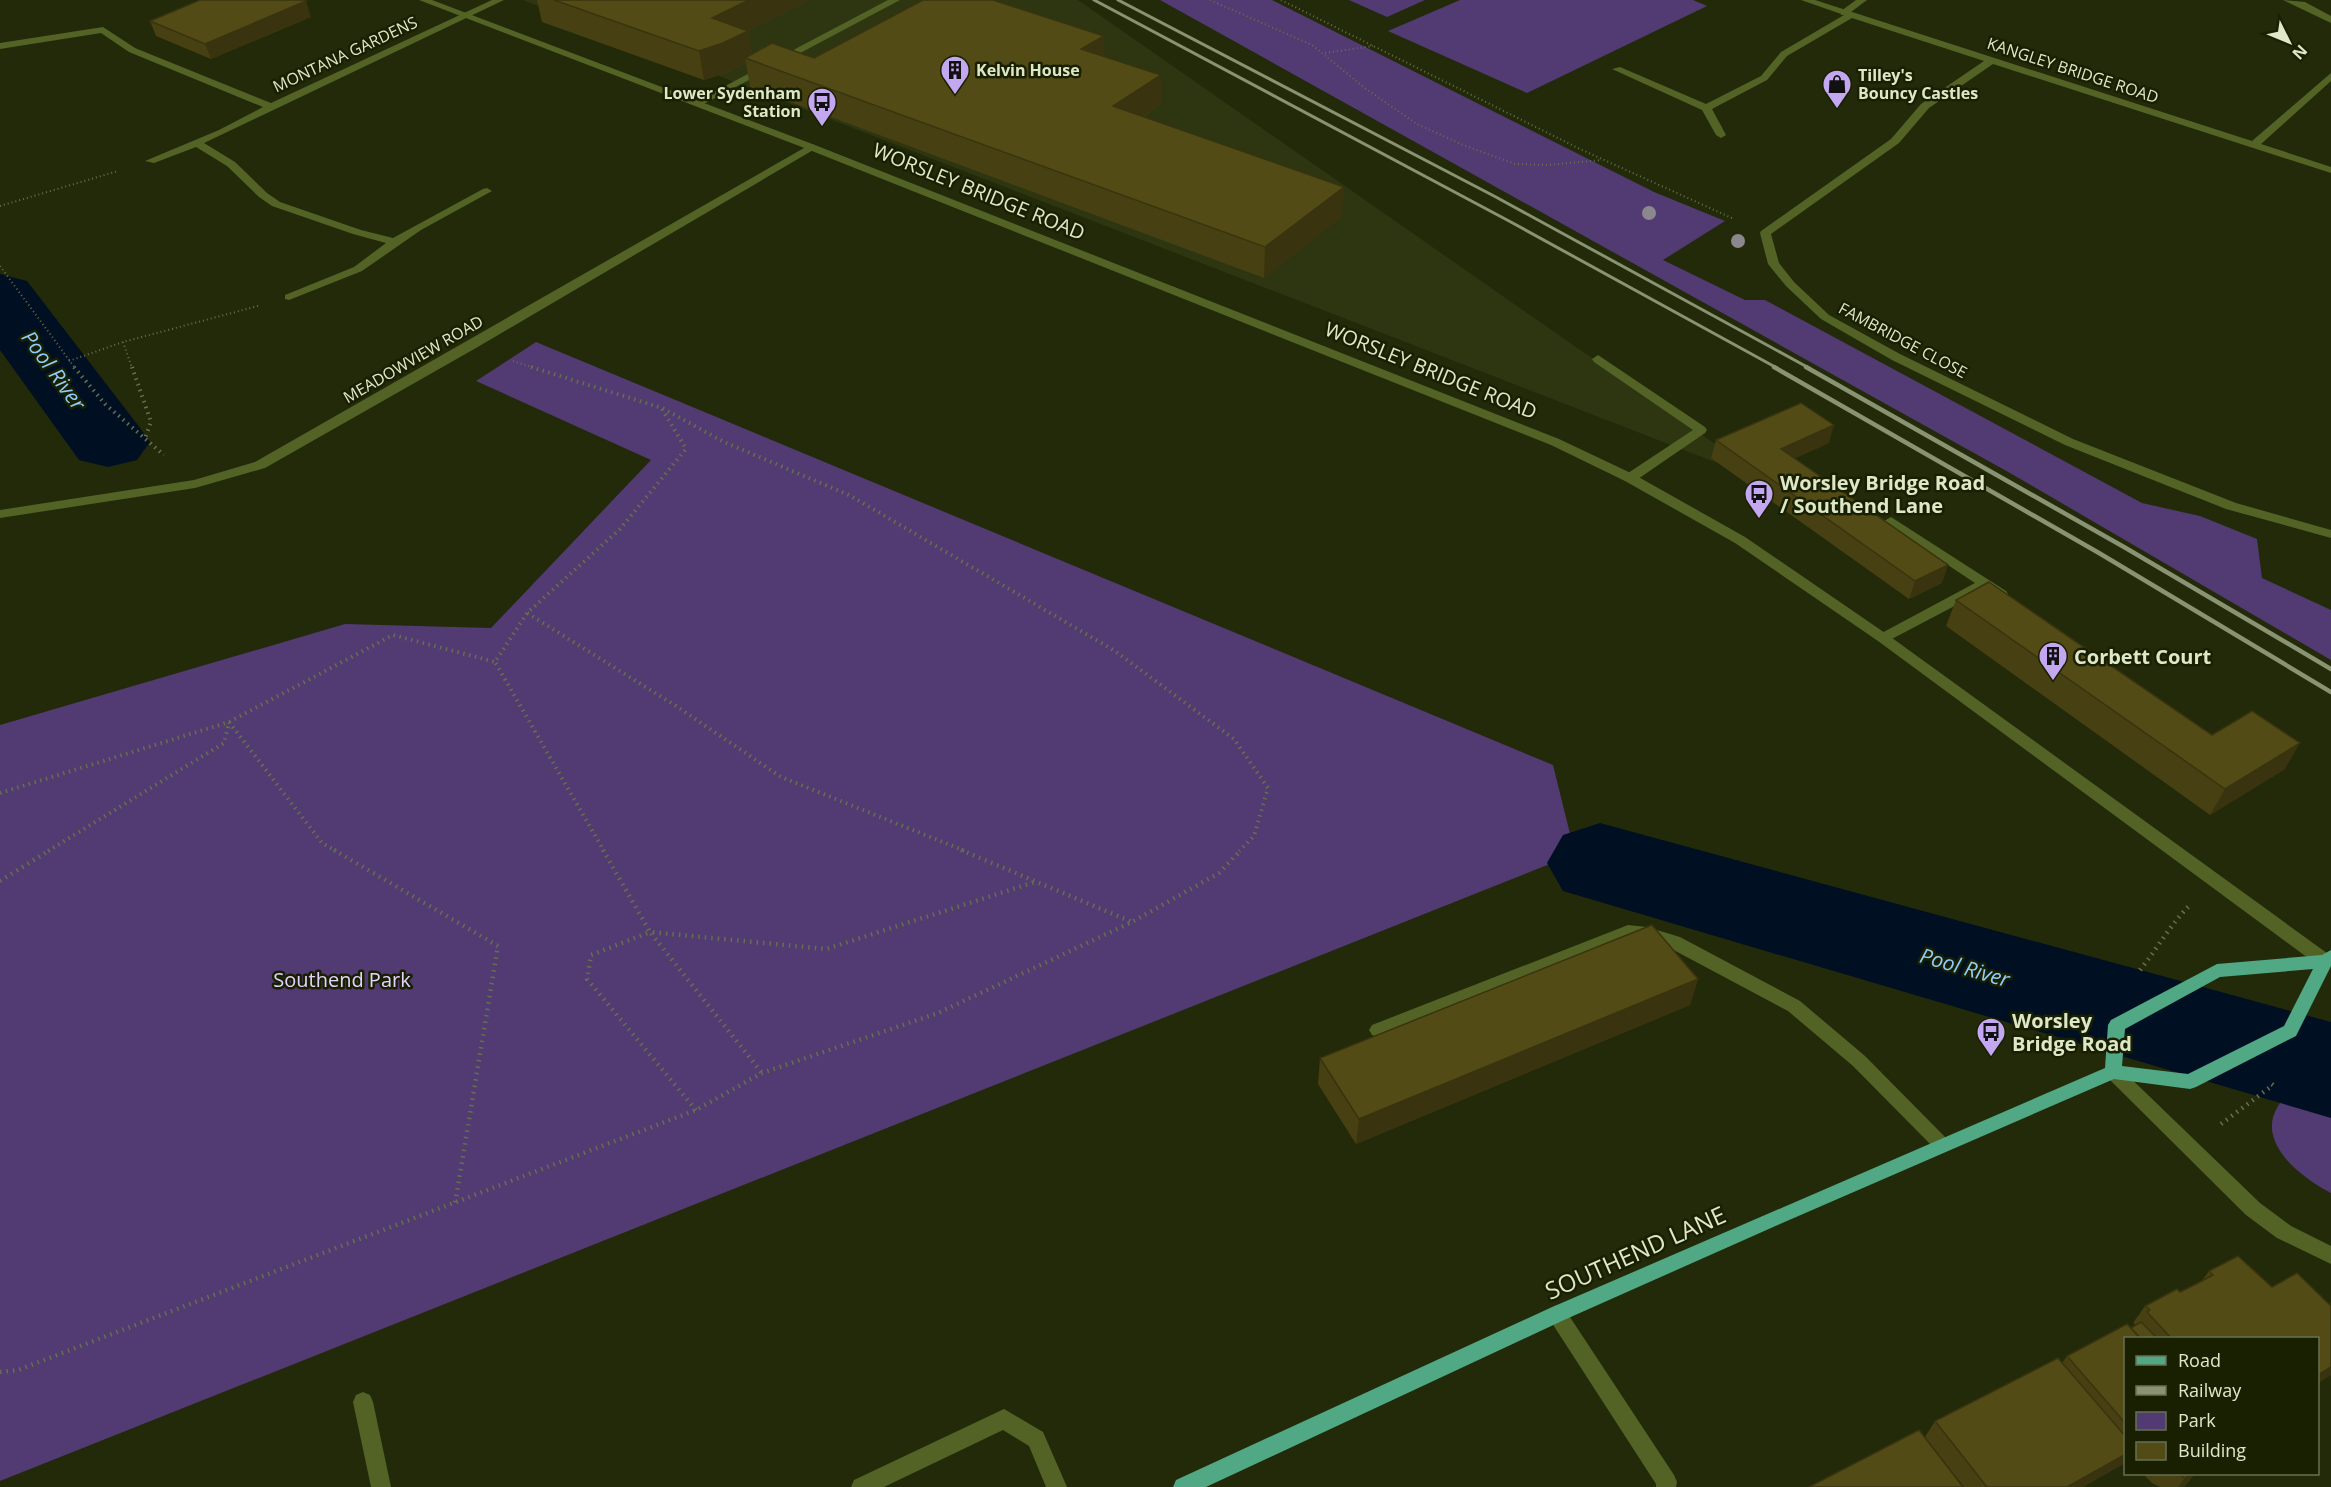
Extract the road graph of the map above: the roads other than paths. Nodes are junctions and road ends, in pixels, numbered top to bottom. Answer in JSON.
{"nodes":[{"id":1,"x":424,"y":0,"type":"edge"},
{"id":2,"x":499,"y":0,"type":"edge"},
{"id":3,"x":895,"y":0,"type":"edge"},
{"id":4,"x":1806,"y":0,"type":"edge"},
{"id":5,"x":1862,"y":0,"type":"edge"},
{"id":6,"x":2289,"y":0,"type":"edge"},
{"id":7,"x":1847,"y":14,"type":"junction"},
{"id":8,"x":465,"y":15,"type":"junction"},
{"id":9,"x":2331,"y":20,"type":"edge"},
{"id":10,"x":0,"y":46,"type":"edge"},
{"id":11,"x":1992,"y":60,"type":"junction"},
{"id":12,"x":1617,"y":69,"type":"dead end"},
{"id":13,"x":2331,"y":76,"type":"edge"},
{"id":14,"x":696,"y":104,"type":"junction"},
{"id":15,"x":271,"y":107,"type":"junction"},
{"id":16,"x":1707,"y":108,"type":"junction"},
{"id":17,"x":1721,"y":135,"type":"dead end"},
{"id":18,"x":197,"y":143,"type":"junction"},
{"id":19,"x":2254,"y":144,"type":"junction"},
{"id":20,"x":811,"y":147,"type":"junction"},
{"id":21,"x":150,"y":160,"type":"road end"},
{"id":22,"x":2331,"y":170,"type":"edge"},
{"id":23,"x":487,"y":191,"type":"dead end"},
{"id":24,"x":395,"y":242,"type":"junction"},
{"id":25,"x":289,"y":297,"type":"road end"},
{"id":26,"x":1598,"y":359,"type":"dead end"},
{"id":27,"x":1630,"y":478,"type":"junction"},
{"id":28,"x":0,"y":514,"type":"edge"},
{"id":29,"x":1891,"y":521,"type":"dead end"},
{"id":30,"x":2331,"y":534,"type":"edge"},
{"id":31,"x":1985,"y":584,"type":"junction"},
{"id":32,"x":2014,"y":603,"type":"edge"},
{"id":33,"x":1883,"y":638,"type":"junction"},
{"id":34,"x":2328,"y":959,"type":"edge"},
{"id":35,"x":1378,"y":1030,"type":"dead end"},
{"id":36,"x":2113,"y":1072,"type":"junction"},
{"id":37,"x":1942,"y":1145,"type":"junction"},
{"id":38,"x":2331,"y":1255,"type":"edge"},
{"id":39,"x":1557,"y":1314,"type":"junction"},
{"id":40,"x":363,"y":1402,"type":"dead end"},
{"id":41,"x":381,"y":1487,"type":"edge"},
{"id":42,"x":861,"y":1487,"type":"edge"},
{"id":43,"x":1058,"y":1487,"type":"edge"},
{"id":44,"x":1183,"y":1487,"type":"edge"},
{"id":45,"x":1666,"y":1487,"type":"edge"}],
"edges":[{"from":1,"to":8,"type":"street","name":"WORSLEY BRIDGE ROAD"},
{"from":2,"to":8,"type":"street","name":"MONTANA GARDENS"},
{"from":3,"to":14,"type":"street"},
{"from":4,"to":7,"type":"street","name":"KANGLEY BRIDGE ROAD"},
{"from":5,"to":7,"type":"street"},
{"from":6,"to":9,"type":"street"},
{"from":7,"to":11,"type":"street","name":"KANGLEY BRIDGE ROAD"},
{"from":7,"to":16,"type":"street"},
{"from":8,"to":14,"type":"street","name":"WORSLEY BRIDGE ROAD"},
{"from":8,"to":15,"type":"street","name":"MONTANA GARDENS"},
{"from":10,"to":15,"type":"street","name":"MONTANA GARDENS"},
{"from":11,"to":19,"type":"street","name":"KANGLEY BRIDGE ROAD"},
{"from":11,"to":30,"type":"street","name":"FAMBRIDGE CLOSE"},
{"from":12,"to":16,"type":"street"},
{"from":13,"to":19,"type":"street"},
{"from":14,"to":20,"type":"street","name":"WORSLEY BRIDGE ROAD"},
{"from":15,"to":18,"type":"street","name":"MONTANA GARDENS"},
{"from":16,"to":17,"type":"street"},
{"from":18,"to":21,"type":"street","name":"MONTANA GARDENS"},
{"from":18,"to":24,"type":"street"},
{"from":19,"to":22,"type":"street","name":"KANGLEY BRIDGE ROAD"},
{"from":20,"to":27,"type":"street","name":"WORSLEY BRIDGE ROAD"},
{"from":20,"to":28,"type":"street","name":"MEADOWVIEW ROAD"},
{"from":23,"to":24,"type":"street"},
{"from":24,"to":25,"type":"street"},
{"from":26,"to":27,"type":"street"},
{"from":27,"to":33,"type":"street","name":"WORSLEY BRIDGE ROAD"},
{"from":29,"to":31,"type":"street"},
{"from":31,"to":32,"type":"street"},
{"from":31,"to":33,"type":"street"},
{"from":33,"to":34,"type":"street","name":"WORSLEY BRIDGE ROAD"},
{"from":34,"to":36,"type":"main road"},
{"from":34,"to":36,"type":"main road"},
{"from":35,"to":37,"type":"street"},
{"from":36,"to":37,"type":"main road","name":"SOUTHEND LANE"},
{"from":36,"to":38,"type":"street"},
{"from":37,"to":39,"type":"main road","name":"SOUTHEND LANE"},
{"from":39,"to":44,"type":"main road","name":"SOUTHEND LANE"},
{"from":39,"to":45,"type":"street"},
{"from":40,"to":41,"type":"street"},
{"from":42,"to":43,"type":"street"}]}
